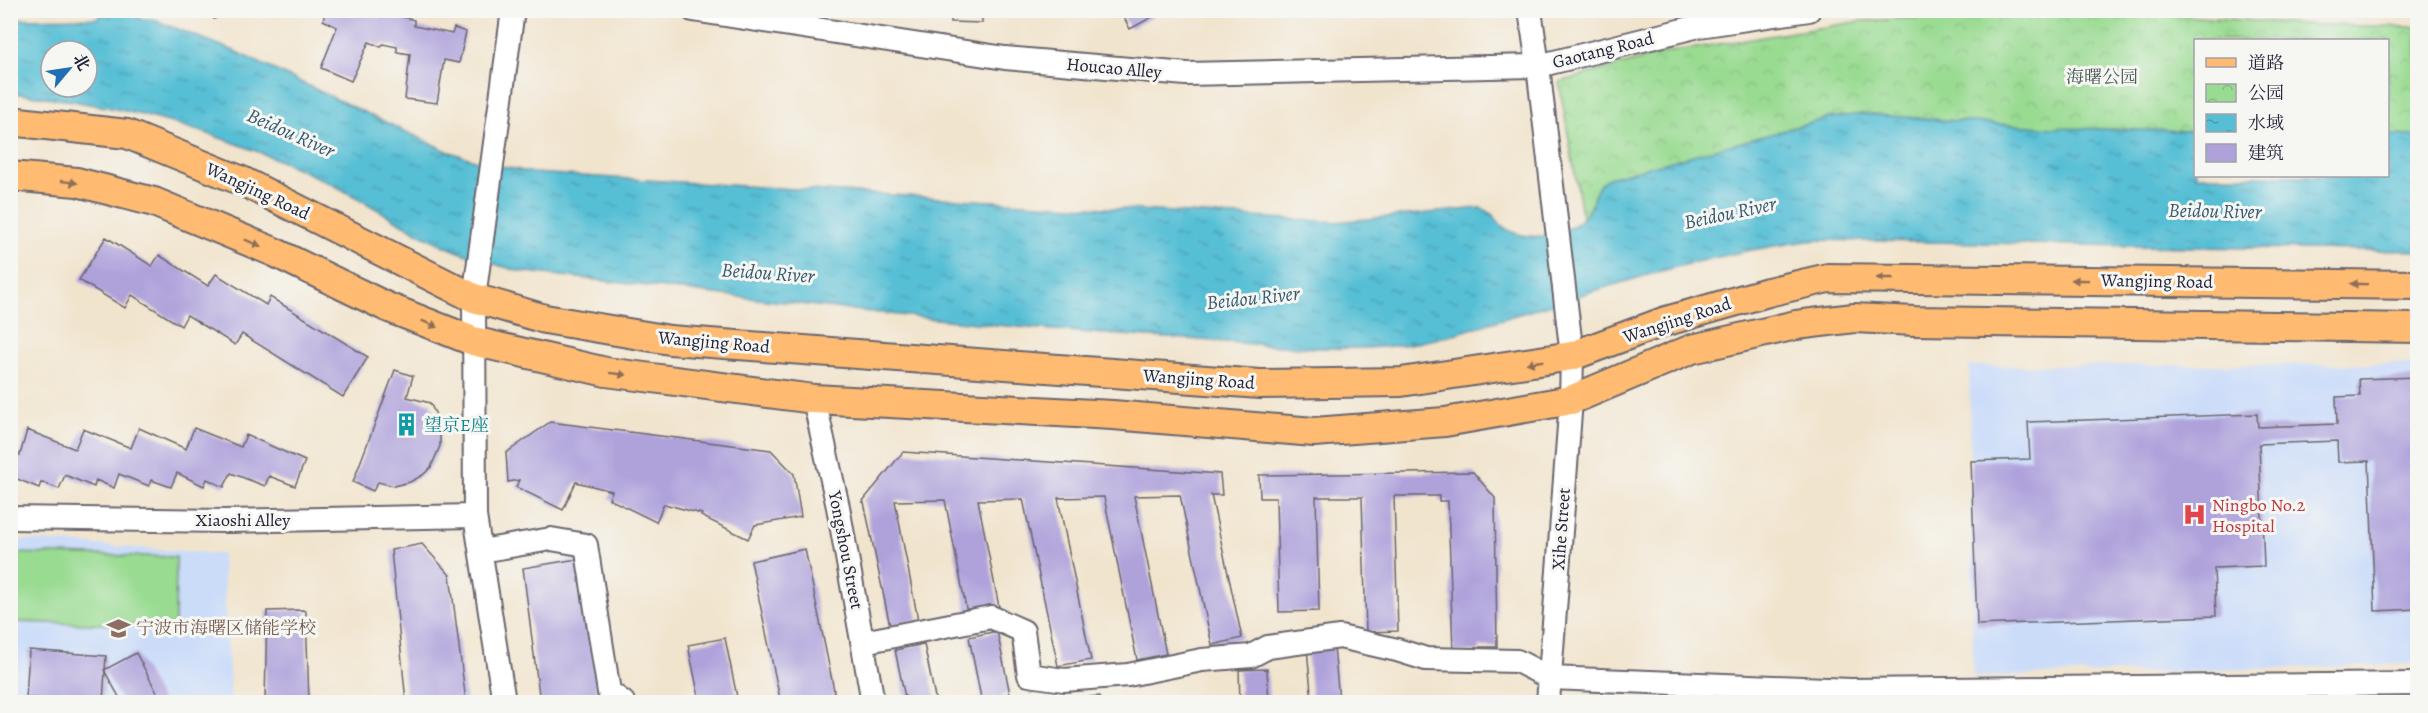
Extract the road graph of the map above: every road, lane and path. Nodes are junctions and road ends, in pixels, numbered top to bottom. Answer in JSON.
{"nodes":[{"id":1,"x":513,"y":10,"type":"edge"},
{"id":2,"x":693,"y":10,"type":"edge"},
{"id":3,"x":1530,"y":10,"type":"edge"},
{"id":4,"x":1809,"y":10,"type":"edge"},
{"id":5,"x":1538,"y":66,"type":"junction"},
{"id":6,"x":10,"y":121,"type":"edge"},
{"id":7,"x":10,"y":176,"type":"edge"},
{"id":8,"x":2418,"y":285,"type":"edge"},
{"id":9,"x":474,"y":298,"type":"junction"},
{"id":10,"x":2418,"y":327,"type":"edge"},
{"id":11,"x":472,"y":341,"type":"junction"},
{"id":12,"x":1572,"y":356,"type":"junction"},
{"id":13,"x":814,"y":399,"type":"junction"},
{"id":14,"x":1571,"y":400,"type":"junction"},
{"id":15,"x":475,"y":516,"type":"junction"},
{"id":16,"x":10,"y":518,"type":"edge"},
{"id":17,"x":481,"y":551,"type":"junction"},
{"id":18,"x":863,"y":642,"type":"junction"},
{"id":19,"x":1550,"y":678,"type":"junction"},
{"id":20,"x":2418,"y":684,"type":"edge"},
{"id":21,"x":2345,"y":694,"type":"edge"},
{"id":22,"x":1831,"y":696,"type":"edge"},
{"id":23,"x":2031,"y":696,"type":"edge"},
{"id":24,"x":504,"y":702,"type":"edge"},
{"id":25,"x":623,"y":702,"type":"edge"},
{"id":26,"x":873,"y":702,"type":"edge"},
{"id":27,"x":1548,"y":702,"type":"edge"}],
"edges":[{"from":1,"to":9,"type":"street"},
{"from":2,"to":5,"type":"street","name":"Houcao Alley"},
{"from":3,"to":5,"type":"street"},
{"from":4,"to":5,"type":"street","name":"Gaotang Road"},
{"from":5,"to":12,"type":"street","name":"Xihe Street"},
{"from":6,"to":9,"type":"main road","name":"Wangjing Road"},
{"from":7,"to":11,"type":"main road","name":"Wangjing Road","one_way":true},
{"from":8,"to":12,"type":"main road","name":"Wangjing Road","one_way":true},
{"from":9,"to":11,"type":"street"},
{"from":12,"to":9,"type":"main road","name":"Wangjing Road","one_way":true},
{"from":10,"to":14,"type":"main road","name":"Wangjing Road"},
{"from":11,"to":13,"type":"main road","name":"Wangjing Road","one_way":true},
{"from":11,"to":15,"type":"street"},
{"from":12,"to":14,"type":"street","name":"Xihe Street"},
{"from":13,"to":14,"type":"main road","name":"Wangjing Road"},
{"from":13,"to":18,"type":"street","name":"Yongshou Street"},
{"from":14,"to":19,"type":"street","name":"Xihe Street"},
{"from":15,"to":16,"type":"street","name":"Xiaoshi Alley"},
{"from":15,"to":17,"type":"street"},
{"from":17,"to":24,"type":"street"},
{"from":17,"to":25,"type":"street"},
{"from":18,"to":19,"type":"street"},
{"from":18,"to":26,"type":"street","name":"Yongshou Street"},
{"from":19,"to":22,"type":"street"},
{"from":19,"to":27,"type":"street","name":"Xihe Street"},
{"from":20,"to":21,"type":"street"},
{"from":21,"to":23,"type":"street"},
{"from":22,"to":23,"type":"street"}]}
